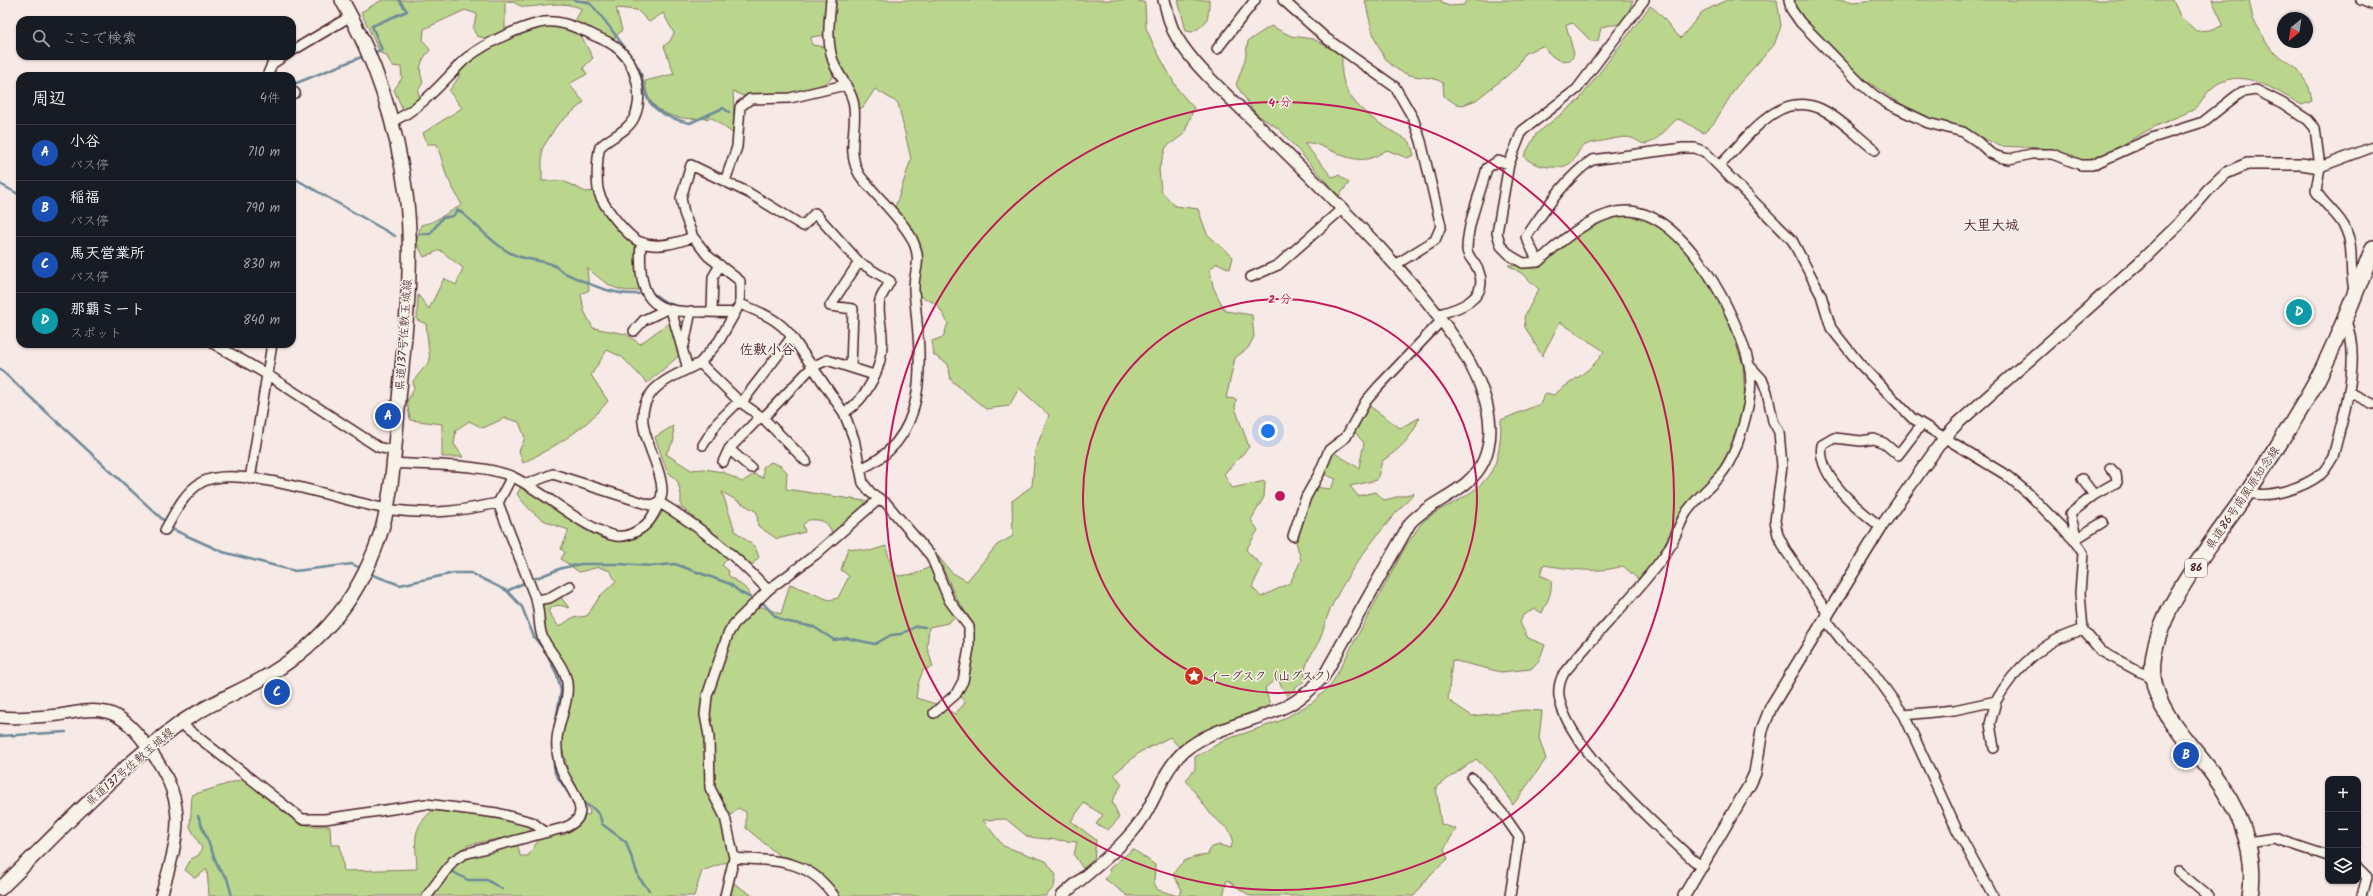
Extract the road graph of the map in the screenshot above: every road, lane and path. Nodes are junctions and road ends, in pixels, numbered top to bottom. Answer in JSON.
{"nodes":[{"id":1,"x":342,"y":0,"type":"edge"},
{"id":2,"x":831,"y":0,"type":"edge"},
{"id":3,"x":1164,"y":0,"type":"edge"},
{"id":4,"x":1255,"y":0,"type":"edge"},
{"id":5,"x":1283,"y":0,"type":"edge"},
{"id":6,"x":1644,"y":0,"type":"edge"},
{"id":7,"x":1788,"y":0,"type":"edge"},
{"id":8,"x":2361,"y":0,"type":"edge"},
{"id":9,"x":2373,"y":5,"type":"edge"},
{"id":10,"x":351,"y":16,"type":"junction"},
{"id":11,"x":296,"y":49,"type":"edge"},
{"id":12,"x":1217,"y":49,"type":"dead end"},
{"id":13,"x":278,"y":60,"type":"edge"},
{"id":14,"x":269,"y":72,"type":"edge"},
{"id":15,"x":845,"y":85,"type":"junction"},
{"id":16,"x":393,"y":121,"type":"junction"},
{"id":17,"x":2373,"y":148,"type":"edge"},
{"id":18,"x":1875,"y":150,"type":"dead end"},
{"id":19,"x":1509,"y":164,"type":"junction"},
{"id":20,"x":1719,"y":166,"type":"junction"},
{"id":21,"x":2320,"y":167,"type":"junction"},
{"id":22,"x":725,"y":181,"type":"junction"},
{"id":23,"x":1342,"y":208,"type":"junction"},
{"id":24,"x":694,"y":238,"type":"junction"},
{"id":25,"x":641,"y":242,"type":"junction"},
{"id":26,"x":2373,"y":248,"type":"edge"},
{"id":27,"x":859,"y":262,"type":"junction"},
{"id":28,"x":1538,"y":262,"type":"junction"},
{"id":29,"x":720,"y":265,"type":"junction"},
{"id":30,"x":1395,"y":265,"type":"junction"},
{"id":31,"x":1251,"y":277,"type":"dead end"},
{"id":32,"x":2355,"y":293,"type":"junction"},
{"id":33,"x":740,"y":304,"type":"junction"},
{"id":34,"x":712,"y":308,"type":"junction"},
{"id":35,"x":668,"y":310,"type":"junction"},
{"id":36,"x":690,"y":311,"type":"junction"},
{"id":37,"x":735,"y":313,"type":"junction"},
{"id":38,"x":1440,"y":317,"type":"junction"},
{"id":39,"x":2345,"y":318,"type":"junction"},
{"id":40,"x":634,"y":331,"type":"dead end"},
{"id":41,"x":792,"y":337,"type":"junction"},
{"id":42,"x":221,"y":348,"type":"edge"},
{"id":43,"x":271,"y":348,"type":"edge"},
{"id":44,"x":683,"y":348,"type":"junction"},
{"id":45,"x":700,"y":363,"type":"junction"},
{"id":46,"x":812,"y":366,"type":"junction"},
{"id":47,"x":851,"y":366,"type":"junction"},
{"id":48,"x":1749,"y":366,"type":"junction"},
{"id":49,"x":688,"y":369,"type":"junction"},
{"id":50,"x":268,"y":375,"type":"junction"},
{"id":51,"x":874,"y":375,"type":"junction"},
{"id":52,"x":2349,"y":392,"type":"junction"},
{"id":53,"x":741,"y":402,"type":"junction"},
{"id":54,"x":2373,"y":404,"type":"edge"},
{"id":55,"x":844,"y":413,"type":"junction"},
{"id":56,"x":762,"y":417,"type":"junction"},
{"id":57,"x":1921,"y":424,"type":"junction"},
{"id":58,"x":1944,"y":438,"type":"junction"},
{"id":59,"x":703,"y":445,"type":"dead end"},
{"id":60,"x":729,"y":449,"type":"junction"},
{"id":61,"x":394,"y":457,"type":"junction"},
{"id":62,"x":806,"y":461,"type":"dead end"},
{"id":63,"x":723,"y":462,"type":"dead end"},
{"id":64,"x":751,"y":468,"type":"dead end"},
{"id":65,"x":2110,"y":468,"type":"dead end"},
{"id":66,"x":860,"y":469,"type":"junction"},
{"id":67,"x":512,"y":476,"type":"junction"},
{"id":68,"x":250,"y":478,"type":"junction"},
{"id":69,"x":2082,"y":479,"type":"dead end"},
{"id":70,"x":527,"y":484,"type":"junction"},
{"id":71,"x":2248,"y":492,"type":"junction"},
{"id":72,"x":2094,"y":495,"type":"junction"},
{"id":73,"x":879,"y":499,"type":"junction"},
{"id":74,"x":498,"y":503,"type":"junction"},
{"id":75,"x":660,"y":503,"type":"junction"},
{"id":76,"x":387,"y":509,"type":"junction"},
{"id":77,"x":2103,"y":522,"type":"dead end"},
{"id":78,"x":168,"y":526,"type":"dead end"},
{"id":79,"x":1881,"y":527,"type":"junction"},
{"id":80,"x":1293,"y":536,"type":"dead end"},
{"id":81,"x":2076,"y":539,"type":"junction"},
{"id":82,"x":570,"y":586,"type":"dead end"},
{"id":83,"x":765,"y":593,"type":"junction"},
{"id":84,"x":536,"y":600,"type":"junction"},
{"id":85,"x":1827,"y":616,"type":"junction"},
{"id":86,"x":2083,"y":630,"type":"junction"},
{"id":87,"x":2153,"y":677,"type":"junction"},
{"id":88,"x":1996,"y":700,"type":"junction"},
{"id":89,"x":934,"y":713,"type":"dead end"},
{"id":90,"x":1904,"y":714,"type":"junction"},
{"id":91,"x":0,"y":717,"type":"edge"},
{"id":92,"x":180,"y":723,"type":"junction"},
{"id":93,"x":148,"y":748,"type":"junction"},
{"id":94,"x":1994,"y":748,"type":"dead end"},
{"id":95,"x":1472,"y":778,"type":"dead end"},
{"id":96,"x":545,"y":832,"type":"junction"},
{"id":97,"x":2249,"y":842,"type":"junction"},
{"id":98,"x":2325,"y":855,"type":"edge"},
{"id":99,"x":734,"y":858,"type":"junction"},
{"id":100,"x":1702,"y":867,"type":"junction"},
{"id":101,"x":2178,"y":871,"type":"dead end"},
{"id":102,"x":2361,"y":871,"type":"edge"},
{"id":103,"x":0,"y":889,"type":"edge"},
{"id":104,"x":161,"y":896,"type":"edge"},
{"id":105,"x":427,"y":896,"type":"edge"},
{"id":106,"x":725,"y":896,"type":"edge"},
{"id":107,"x":834,"y":896,"type":"edge"},
{"id":108,"x":1062,"y":896,"type":"edge"},
{"id":109,"x":1510,"y":896,"type":"edge"},
{"id":110,"x":1684,"y":896,"type":"edge"},
{"id":111,"x":1993,"y":896,"type":"edge"},
{"id":112,"x":2208,"y":896,"type":"edge"},
{"id":113,"x":2250,"y":896,"type":"edge"},
{"id":114,"x":2362,"y":896,"type":"edge"}],
"edges":[{"from":1,"to":10,"type":"main road","name":"県道137号佐敷玉城線"},
{"from":2,"to":15,"type":"street"},
{"from":3,"to":23,"type":"street"},
{"from":4,"to":12,"type":"street"},
{"from":5,"to":30,"type":"street"},
{"from":6,"to":19,"type":"street"},
{"from":7,"to":21,"type":"street"},
{"from":8,"to":9,"type":"street"},
{"from":10,"to":11,"type":"street"},
{"from":10,"to":16,"type":"main road","name":"県道137号佐敷玉城線"},
{"from":13,"to":14,"type":"street"},
{"from":15,"to":22,"type":"street"},
{"from":15,"to":66,"type":"street"},
{"from":16,"to":25,"type":"street"},
{"from":16,"to":61,"type":"main road","name":"県道137号佐敷玉城線"},
{"from":17,"to":21,"type":"street"},
{"from":18,"to":20,"type":"street"},
{"from":19,"to":28,"type":"street"},
{"from":19,"to":38,"type":"street"},
{"from":20,"to":28,"type":"street"},
{"from":20,"to":57,"type":"street"},
{"from":21,"to":32,"type":"street"},
{"from":21,"to":58,"type":"street"},
{"from":22,"to":24,"type":"street"},
{"from":22,"to":27,"type":"street"},
{"from":23,"to":30,"type":"street"},
{"from":23,"to":31,"type":"street"},
{"from":24,"to":25,"type":"street"},
{"from":24,"to":29,"type":"street"},
{"from":25,"to":35,"type":"street"},
{"from":26,"to":32,"type":"main road","name":"県道86号南風原知念線","number":"86"},
{"from":27,"to":47,"type":"street"},
{"from":27,"to":51,"type":"street"},
{"from":28,"to":48,"type":"street"},
{"from":29,"to":33,"type":"street"},
{"from":29,"to":34,"type":"street"},
{"from":30,"to":38,"type":"street"},
{"from":32,"to":39,"type":"main road","name":"県道86号南風原知念線","number":"86"},
{"from":33,"to":37,"type":"street"},
{"from":33,"to":41,"type":"street"},
{"from":34,"to":36,"type":"street"},
{"from":34,"to":37,"type":"street"},
{"from":35,"to":36,"type":"street"},
{"from":35,"to":40,"type":"street"},
{"from":35,"to":44,"type":"street"},
{"from":36,"to":44,"type":"street"},
{"from":37,"to":45,"type":"street"},
{"from":38,"to":80,"type":"street"},
{"from":38,"to":108,"type":"street"},
{"from":39,"to":52,"type":"street"},
{"from":39,"to":71,"type":"main road","name":"県道86号南風原知念線","number":"86"},
{"from":41,"to":46,"type":"street"},
{"from":41,"to":53,"type":"street"},
{"from":42,"to":50,"type":"street"},
{"from":43,"to":50,"type":"street"},
{"from":44,"to":49,"type":"street"},
{"from":45,"to":49,"type":"street"},
{"from":45,"to":53,"type":"street"},
{"from":46,"to":47,"type":"street"},
{"from":46,"to":55,"type":"street"},
{"from":46,"to":56,"type":"street"},
{"from":47,"to":51,"type":"street"},
{"from":48,"to":85,"type":"street"},
{"from":48,"to":100,"type":"street"},
{"from":49,"to":75,"type":"street"},
{"from":50,"to":61,"type":"street"},
{"from":50,"to":68,"type":"street"},
{"from":51,"to":55,"type":"street"},
{"from":52,"to":54,"type":"street"},
{"from":52,"to":71,"type":"street"},
{"from":53,"to":56,"type":"street"},
{"from":53,"to":59,"type":"street"},
{"from":55,"to":66,"type":"street"},
{"from":56,"to":60,"type":"street"},
{"from":56,"to":62,"type":"street"},
{"from":57,"to":58,"type":"street"},
{"from":57,"to":79,"type":"street"},
{"from":58,"to":79,"type":"street"},
{"from":58,"to":81,"type":"street"},
{"from":60,"to":63,"type":"street"},
{"from":60,"to":64,"type":"street"},
{"from":61,"to":67,"type":"street"},
{"from":61,"to":76,"type":"main road","name":"県道137号佐敷玉城線"},
{"from":65,"to":72,"type":"street"},
{"from":66,"to":73,"type":"street"},
{"from":67,"to":70,"type":"street"},
{"from":67,"to":74,"type":"street"},
{"from":68,"to":76,"type":"street"},
{"from":68,"to":78,"type":"street"},
{"from":69,"to":72,"type":"street"},
{"from":70,"to":75,"type":"street"},
{"from":70,"to":75,"type":"street"},
{"from":71,"to":87,"type":"main road","name":"県道86号南風原知念線","number":"86"},
{"from":72,"to":81,"type":"street"},
{"from":73,"to":83,"type":"street"},
{"from":73,"to":89,"type":"street"},
{"from":74,"to":76,"type":"street"},
{"from":74,"to":84,"type":"street"},
{"from":75,"to":83,"type":"street"},
{"from":76,"to":92,"type":"main road","name":"県道137号佐敷玉城線"},
{"from":77,"to":81,"type":"street"},
{"from":79,"to":85,"type":"street"},
{"from":81,"to":86,"type":"street"},
{"from":82,"to":84,"type":"street"},
{"from":83,"to":99,"type":"street"},
{"from":84,"to":96,"type":"street"},
{"from":85,"to":90,"type":"street"},
{"from":85,"to":100,"type":"street"},
{"from":86,"to":87,"type":"street"},
{"from":86,"to":88,"type":"street"},
{"from":87,"to":97,"type":"main road","name":"県道86号南風原知念線","number":"86"},
{"from":88,"to":90,"type":"street"},
{"from":88,"to":94,"type":"street"},
{"from":90,"to":111,"type":"street"},
{"from":91,"to":93,"type":"street"},
{"from":92,"to":93,"type":"main road","name":"県道137号佐敷玉城線"},
{"from":92,"to":96,"type":"street"},
{"from":93,"to":103,"type":"main road","name":"県道137号佐敷玉城線"},
{"from":93,"to":104,"type":"street"},
{"from":95,"to":109,"type":"street"},
{"from":96,"to":105,"type":"street"},
{"from":97,"to":98,"type":"street"},
{"from":97,"to":113,"type":"main road","name":"県道86号南風原知念線","number":"86"},
{"from":99,"to":106,"type":"street"},
{"from":99,"to":107,"type":"street"},
{"from":100,"to":110,"type":"street"},
{"from":101,"to":112,"type":"street"},
{"from":102,"to":114,"type":"street"}]}
